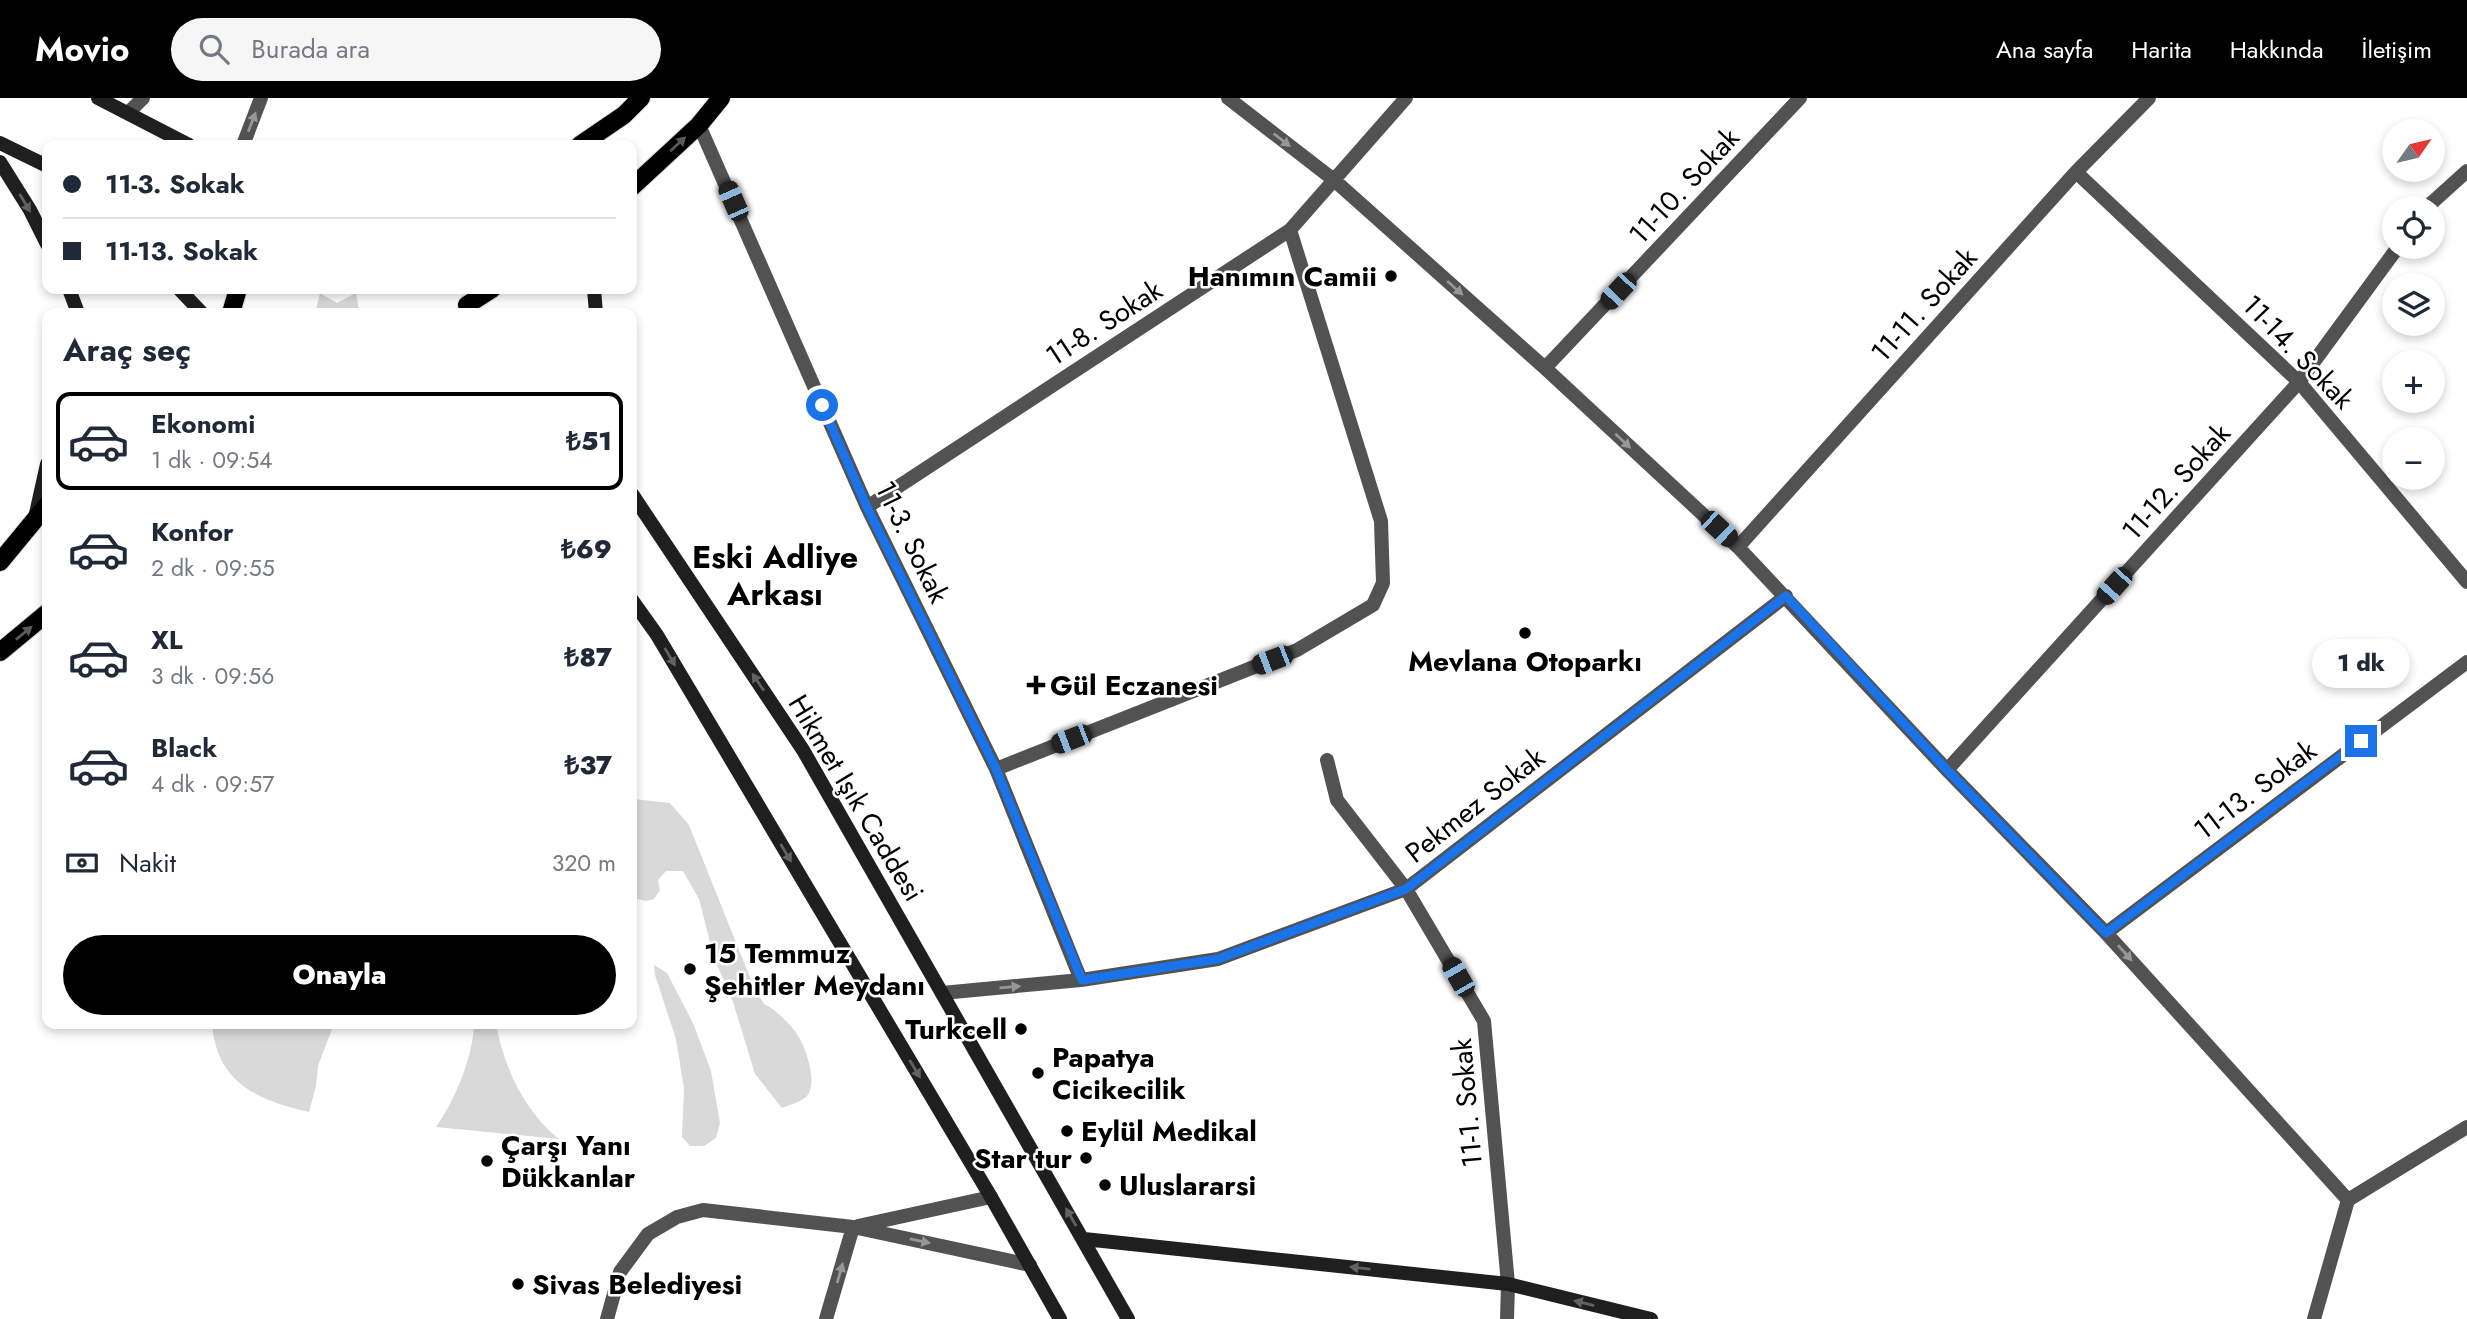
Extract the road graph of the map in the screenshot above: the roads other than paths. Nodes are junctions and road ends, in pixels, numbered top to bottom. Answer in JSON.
{"nodes":[{"id":1,"x":99,"y":98,"type":"edge"},
{"id":2,"x":143,"y":98,"type":"edge"},
{"id":3,"x":261,"y":98,"type":"edge"},
{"id":4,"x":641,"y":98,"type":"edge"},
{"id":5,"x":721,"y":98,"type":"edge"},
{"id":6,"x":1228,"y":98,"type":"edge"},
{"id":7,"x":1406,"y":98,"type":"edge"},
{"id":8,"x":1800,"y":98,"type":"edge"},
{"id":9,"x":2149,"y":98,"type":"edge"},
{"id":10,"x":128,"y":113,"type":"junction"},
{"id":11,"x":699,"y":125,"type":"junction"},
{"id":12,"x":179,"y":140,"type":"edge"},
{"id":13,"x":245,"y":140,"type":"edge"},
{"id":14,"x":587,"y":140,"type":"edge"},
{"id":15,"x":0,"y":143,"type":"edge"},
{"id":16,"x":0,"y":162,"type":"edge"},
{"id":17,"x":42,"y":164,"type":"edge"},
{"id":18,"x":2467,"y":171,"type":"edge"},
{"id":19,"x":2076,"y":172,"type":"junction"},
{"id":20,"x":1334,"y":180,"type":"junction"},
{"id":21,"x":637,"y":182,"type":"edge"},
{"id":22,"x":2439,"y":196,"type":"edge"},
{"id":23,"x":1290,"y":230,"type":"junction"},
{"id":24,"x":42,"y":234,"type":"edge"},
{"id":25,"x":2389,"y":259,"type":"edge"},
{"id":26,"x":184,"y":294,"type":"edge"},
{"id":27,"x":482,"y":294,"type":"edge"},
{"id":28,"x":466,"y":302,"type":"edge"},
{"id":29,"x":197,"y":308,"type":"edge"},
{"id":30,"x":1545,"y":368,"type":"junction"},
{"id":31,"x":2299,"y":382,"type":"junction"},
{"id":32,"x":42,"y":486,"type":"edge"},
{"id":33,"x":637,"y":501,"type":"edge"},
{"id":34,"x":867,"y":507,"type":"junction"},
{"id":35,"x":42,"y":511,"type":"edge"},
{"id":36,"x":34,"y":521,"type":"junction"},
{"id":37,"x":1738,"y":547,"type":"junction"},
{"id":38,"x":0,"y":562,"type":"edge"},
{"id":39,"x":2467,"y":582,"type":"edge"},
{"id":40,"x":1786,"y":596,"type":"junction"},
{"id":41,"x":637,"y":607,"type":"edge"},
{"id":42,"x":42,"y":618,"type":"edge"},
{"id":43,"x":0,"y":652,"type":"edge"},
{"id":44,"x":2467,"y":662,"type":"edge"},
{"id":45,"x":1327,"y":760,"type":"dead end"},
{"id":46,"x":996,"y":769,"type":"junction"},
{"id":47,"x":1947,"y":770,"type":"junction"},
{"id":48,"x":1406,"y":889,"type":"junction"},
{"id":49,"x":2106,"y":933,"type":"junction"},
{"id":50,"x":1082,"y":980,"type":"junction"},
{"id":51,"x":942,"y":993,"type":"junction"},
{"id":52,"x":2467,"y":1128,"type":"edge"},
{"id":53,"x":991,"y":1197,"type":"junction"},
{"id":54,"x":2348,"y":1200,"type":"junction"},
{"id":55,"x":853,"y":1227,"type":"junction"},
{"id":56,"x":1084,"y":1239,"type":"junction"},
{"id":57,"x":1030,"y":1265,"type":"junction"},
{"id":58,"x":1508,"y":1283,"type":"junction"},
{"id":59,"x":607,"y":1319,"type":"edge"},
{"id":60,"x":827,"y":1319,"type":"edge"},
{"id":61,"x":1060,"y":1319,"type":"edge"},
{"id":62,"x":1128,"y":1319,"type":"edge"},
{"id":63,"x":1507,"y":1319,"type":"edge"},
{"id":64,"x":1651,"y":1319,"type":"edge"},
{"id":65,"x":2314,"y":1319,"type":"edge"}],
"edges":[{"from":1,"to":10,"type":"street"},
{"from":2,"to":10,"type":"street"},
{"from":13,"to":3,"type":"street","one_way":true},
{"from":4,"to":14,"type":"main road"},
{"from":5,"to":11,"type":"main road"},
{"from":6,"to":20,"type":"street","one_way":true},
{"from":7,"to":20,"type":"street","name":"11-8. Sokak"},
{"from":8,"to":30,"type":"street","name":"11-10. Sokak"},
{"from":9,"to":19,"type":"street","name":"11-11. Sokak"},
{"from":10,"to":12,"type":"street"},
{"from":21,"to":11,"type":"main road","one_way":true},
{"from":11,"to":34,"type":"street","name":"11-3. Sokak"},
{"from":15,"to":17,"type":"street"},
{"from":16,"to":24,"type":"street","one_way":true},
{"from":18,"to":22,"type":"street"},
{"from":19,"to":31,"type":"street","name":"11-14. Sokak"},
{"from":19,"to":37,"type":"street","name":"11-11. Sokak"},
{"from":20,"to":23,"type":"street","name":"11-8. Sokak"},
{"from":20,"to":30,"type":"street","one_way":true},
{"from":23,"to":34,"type":"street","name":"11-8. Sokak"},
{"from":23,"to":46,"type":"street"},
{"from":25,"to":31,"type":"street","name":"11-12. Sokak"},
{"from":26,"to":29,"type":"street"},
{"from":27,"to":28,"type":"main road"},
{"from":30,"to":37,"type":"street","one_way":true},
{"from":31,"to":39,"type":"street","name":"11-14. Sokak"},
{"from":31,"to":47,"type":"street","name":"11-12. Sokak"},
{"from":32,"to":36,"type":"street"},
{"from":51,"to":33,"type":"street","name":"Hikmet Işık Caddesi","one_way":true},
{"from":34,"to":46,"type":"street","name":"11-3. Sokak"},
{"from":35,"to":36,"type":"main road"},
{"from":36,"to":38,"type":"main road"},
{"from":37,"to":40,"type":"street"},
{"from":40,"to":47,"type":"street"},
{"from":40,"to":48,"type":"street","name":"Pekmez Sokak"},
{"from":41,"to":53,"type":"street","one_way":true},
{"from":43,"to":42,"type":"main road","one_way":true},
{"from":44,"to":49,"type":"street","name":"11-13. Sokak"},
{"from":45,"to":48,"type":"street","name":"11-1. Sokak"},
{"from":46,"to":50,"type":"street","name":"11-3. Sokak"},
{"from":47,"to":49,"type":"street"},
{"from":48,"to":50,"type":"street","name":"Pekmez Sokak"},
{"from":48,"to":58,"type":"street","name":"11-1. Sokak"},
{"from":49,"to":54,"type":"street","one_way":true},
{"from":51,"to":50,"type":"street","name":"Pekmez Sokak","one_way":true},
{"from":56,"to":51,"type":"street","name":"Hikmet Işık Caddesi","one_way":true},
{"from":52,"to":54,"type":"street"},
{"from":53,"to":55,"type":"street"},
{"from":53,"to":57,"type":"street"},
{"from":54,"to":65,"type":"street"},
{"from":55,"to":57,"type":"street","one_way":true},
{"from":55,"to":59,"type":"street"},
{"from":60,"to":55,"type":"street","one_way":true},
{"from":58,"to":56,"type":"street","one_way":true},
{"from":56,"to":62,"type":"street","name":"Hikmet Işık Caddesi"},
{"from":57,"to":61,"type":"street"},
{"from":58,"to":63,"type":"street","name":"11-1. Sokak"},
{"from":64,"to":58,"type":"street","one_way":true}]}
